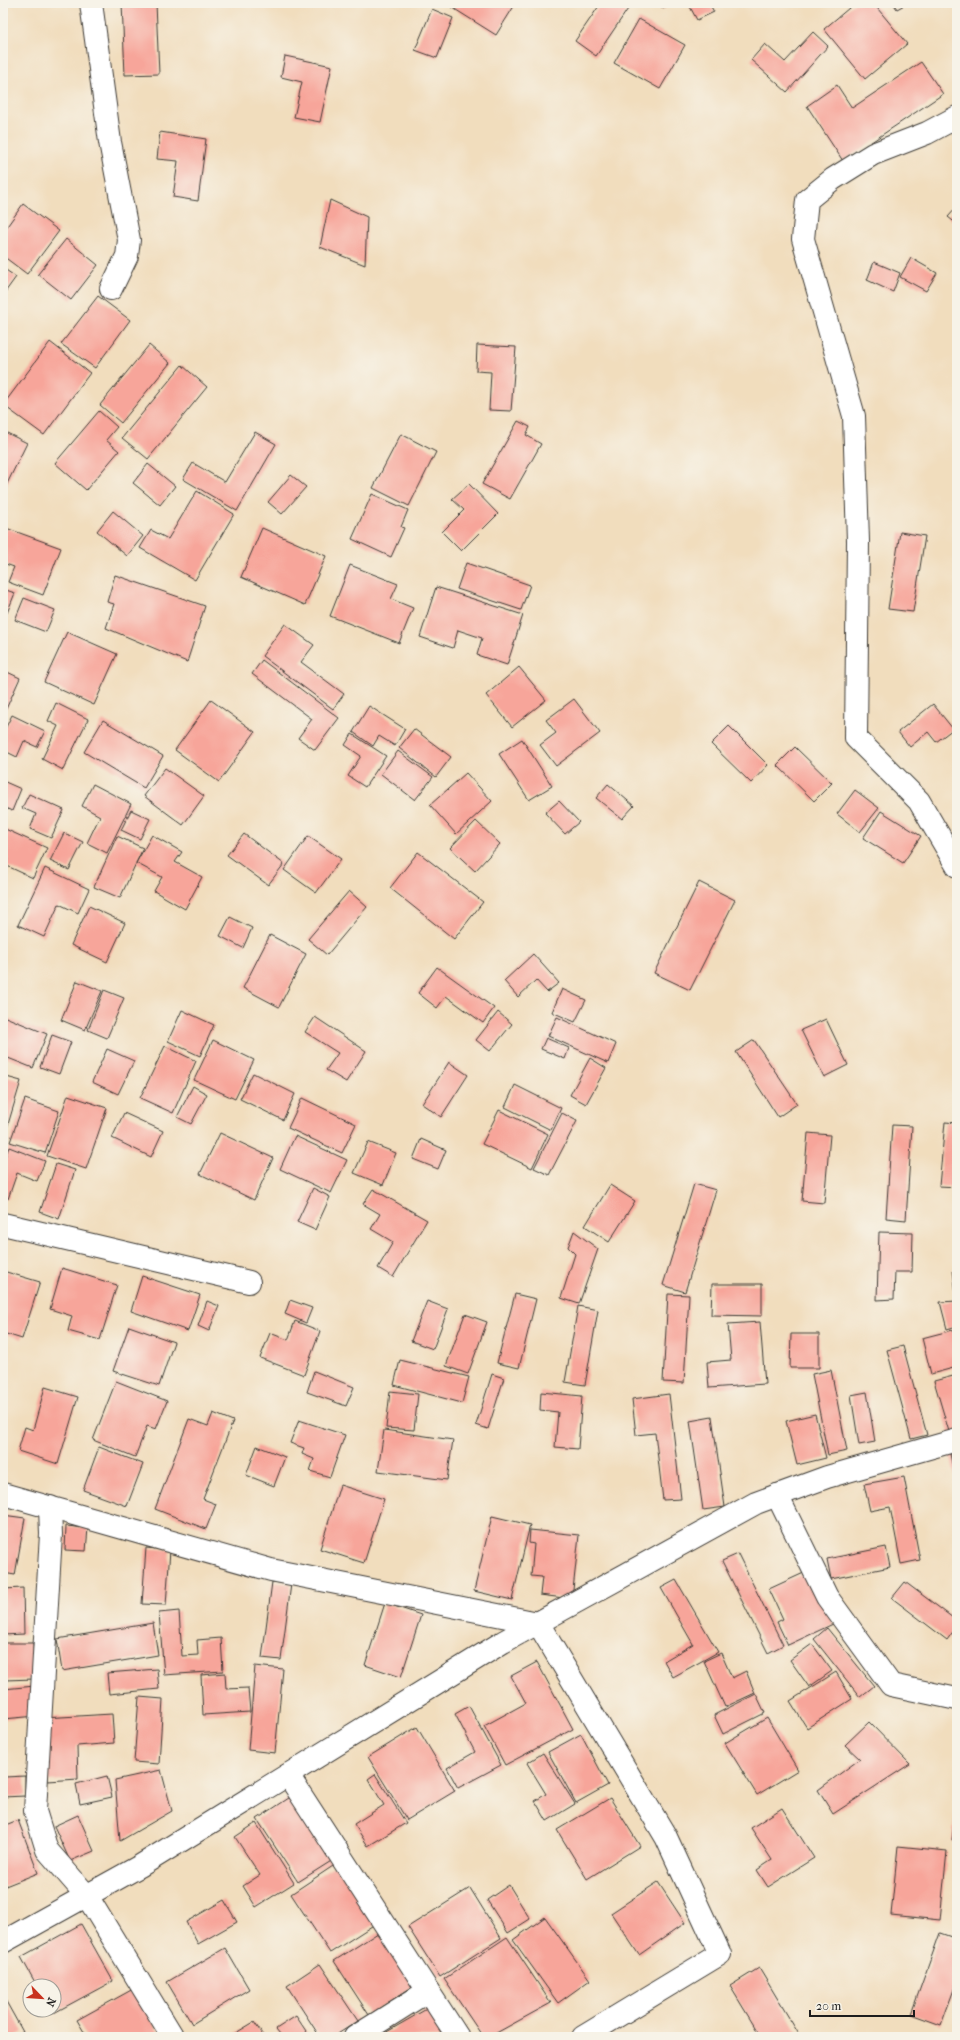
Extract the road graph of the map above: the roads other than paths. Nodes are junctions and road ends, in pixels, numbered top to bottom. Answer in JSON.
{"nodes":[{"id":1,"x":91,"y":3,"type":"edge"},
{"id":2,"x":957,"y":117,"type":"edge"},
{"id":3,"x":111,"y":288,"type":"dead end"},
{"id":4,"x":957,"y":866,"type":"edge"},
{"id":5,"x":3,"y":1224,"type":"edge"},
{"id":6,"x":249,"y":1282,"type":"dead end"},
{"id":7,"x":957,"y":1440,"type":"edge"},
{"id":8,"x":3,"y":1494,"type":"edge"},
{"id":9,"x":777,"y":1495,"type":"junction"},
{"id":10,"x":50,"y":1507,"type":"junction"},
{"id":11,"x":538,"y":1623,"type":"junction"},
{"id":12,"x":957,"y":1699,"type":"edge"},
{"id":13,"x":288,"y":1775,"type":"junction"},
{"id":14,"x":87,"y":1896,"type":"junction"},
{"id":15,"x":3,"y":1942,"type":"edge"},
{"id":16,"x":428,"y":1991,"type":"junction"},
{"id":17,"x":173,"y":2037,"type":"edge"},
{"id":18,"x":355,"y":2037,"type":"edge"},
{"id":19,"x":458,"y":2037,"type":"edge"},
{"id":20,"x":584,"y":2037,"type":"edge"}],
"edges":[{"from":1,"to":3,"type":"street"},
{"from":2,"to":4,"type":"street"},
{"from":5,"to":6,"type":"street"},
{"from":7,"to":9,"type":"street"},
{"from":8,"to":10,"type":"street"},
{"from":9,"to":11,"type":"street"},
{"from":9,"to":12,"type":"street"},
{"from":10,"to":11,"type":"street"},
{"from":10,"to":14,"type":"street"},
{"from":11,"to":13,"type":"street"},
{"from":11,"to":20,"type":"street"},
{"from":13,"to":14,"type":"street"},
{"from":13,"to":16,"type":"street"},
{"from":14,"to":15,"type":"street"},
{"from":14,"to":17,"type":"street"},
{"from":16,"to":18,"type":"street"},
{"from":16,"to":19,"type":"street"}]}
